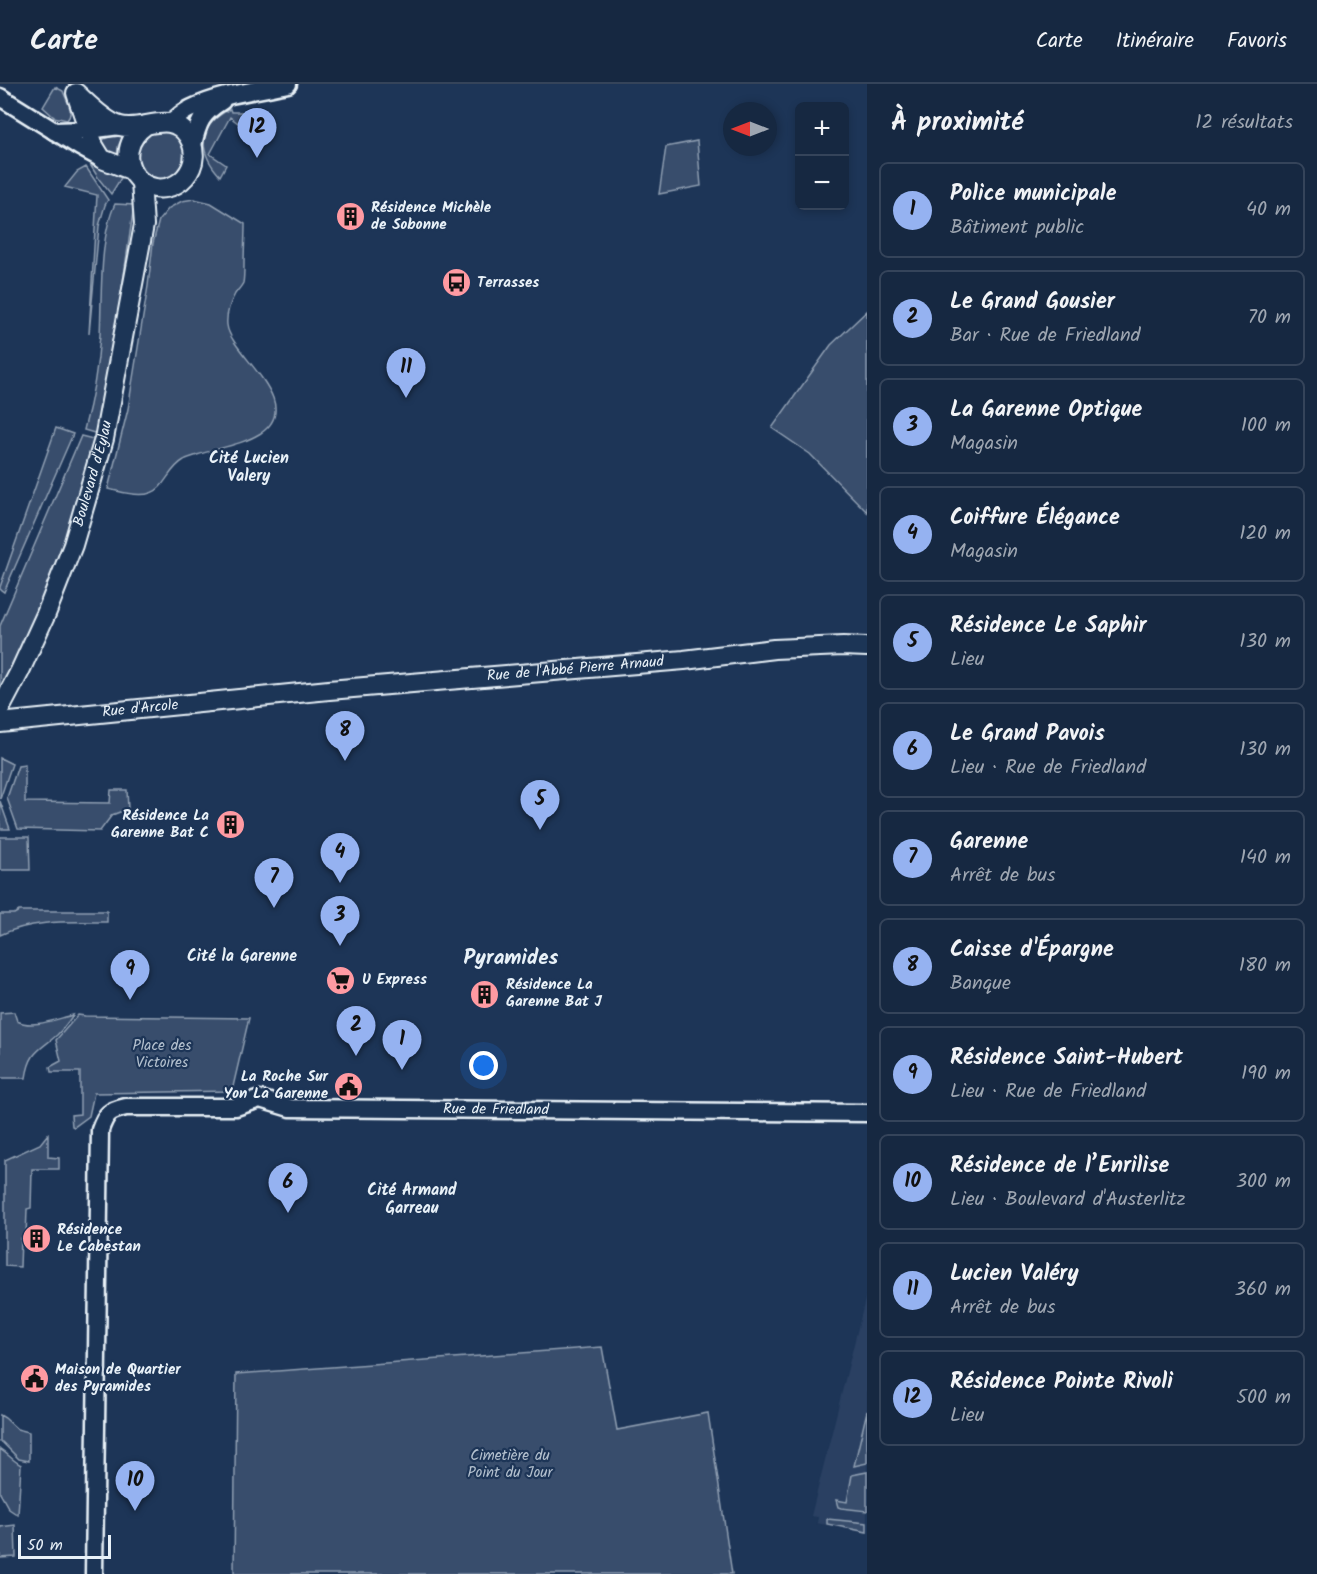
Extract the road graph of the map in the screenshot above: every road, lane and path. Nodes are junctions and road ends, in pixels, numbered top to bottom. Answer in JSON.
{"nodes":[{"id":1,"x":288,"y":84,"type":"edge"},
{"id":2,"x":74,"y":88,"type":"edge"},
{"id":3,"x":231,"y":95,"type":"junction"},
{"id":4,"x":0,"y":97,"type":"edge"},
{"id":5,"x":171,"y":123,"type":"junction"},
{"id":6,"x":146,"y":125,"type":"junction"},
{"id":7,"x":120,"y":126,"type":"junction"},
{"id":8,"x":88,"y":130,"type":"junction"},
{"id":9,"x":54,"y":131,"type":"junction"},
{"id":10,"x":193,"y":146,"type":"junction"},
{"id":11,"x":102,"y":159,"type":"junction"},
{"id":12,"x":136,"y":176,"type":"junction"},
{"id":13,"x":167,"y":188,"type":"junction"},
{"id":14,"x":144,"y":225,"type":"junction"},
{"id":15,"x":867,"y":647,"type":"edge"},
{"id":16,"x":282,"y":696,"type":"joint"},
{"id":17,"x":0,"y":709,"type":"edge"},
{"id":18,"x":0,"y":723,"type":"edge"},
{"id":19,"x":867,"y":1113,"type":"edge"},
{"id":20,"x":94,"y":1574,"type":"edge"}],
"edges":[{"from":1,"to":3,"type":"street"},
{"from":2,"to":7,"type":"main road"},
{"from":2,"to":8,"type":"main road"},
{"from":3,"to":5,"type":"street"},
{"from":3,"to":10,"type":"street"},
{"from":4,"to":9,"type":"street"},
{"from":5,"to":6,"type":"main road"},
{"from":5,"to":10,"type":"main road"},
{"from":6,"to":7,"type":"main road"},
{"from":6,"to":12,"type":"main road"},
{"from":7,"to":8,"type":"street"},
{"from":8,"to":9,"type":"street"},
{"from":8,"to":11,"type":"main road"},
{"from":9,"to":11,"type":"street"},
{"from":10,"to":13,"type":"main road"},
{"from":11,"to":12,"type":"main road"},
{"from":12,"to":13,"type":"main road"},
{"from":12,"to":14,"type":"main road","name":"Boulevard d'Eylau"},
{"from":13,"to":14,"type":"main road","name":"Boulevard d'Eylau"},
{"from":14,"to":17,"type":"main road","name":"Boulevard d'Eylau"},
{"from":15,"to":16,"type":"main road","name":"Rue de l'Abbé Pierre Arnaud"},
{"from":16,"to":18,"type":"main road","name":"Rue d'Arcole"},
{"from":19,"to":20,"type":"street","name":"Rue de Friedland"}]}
